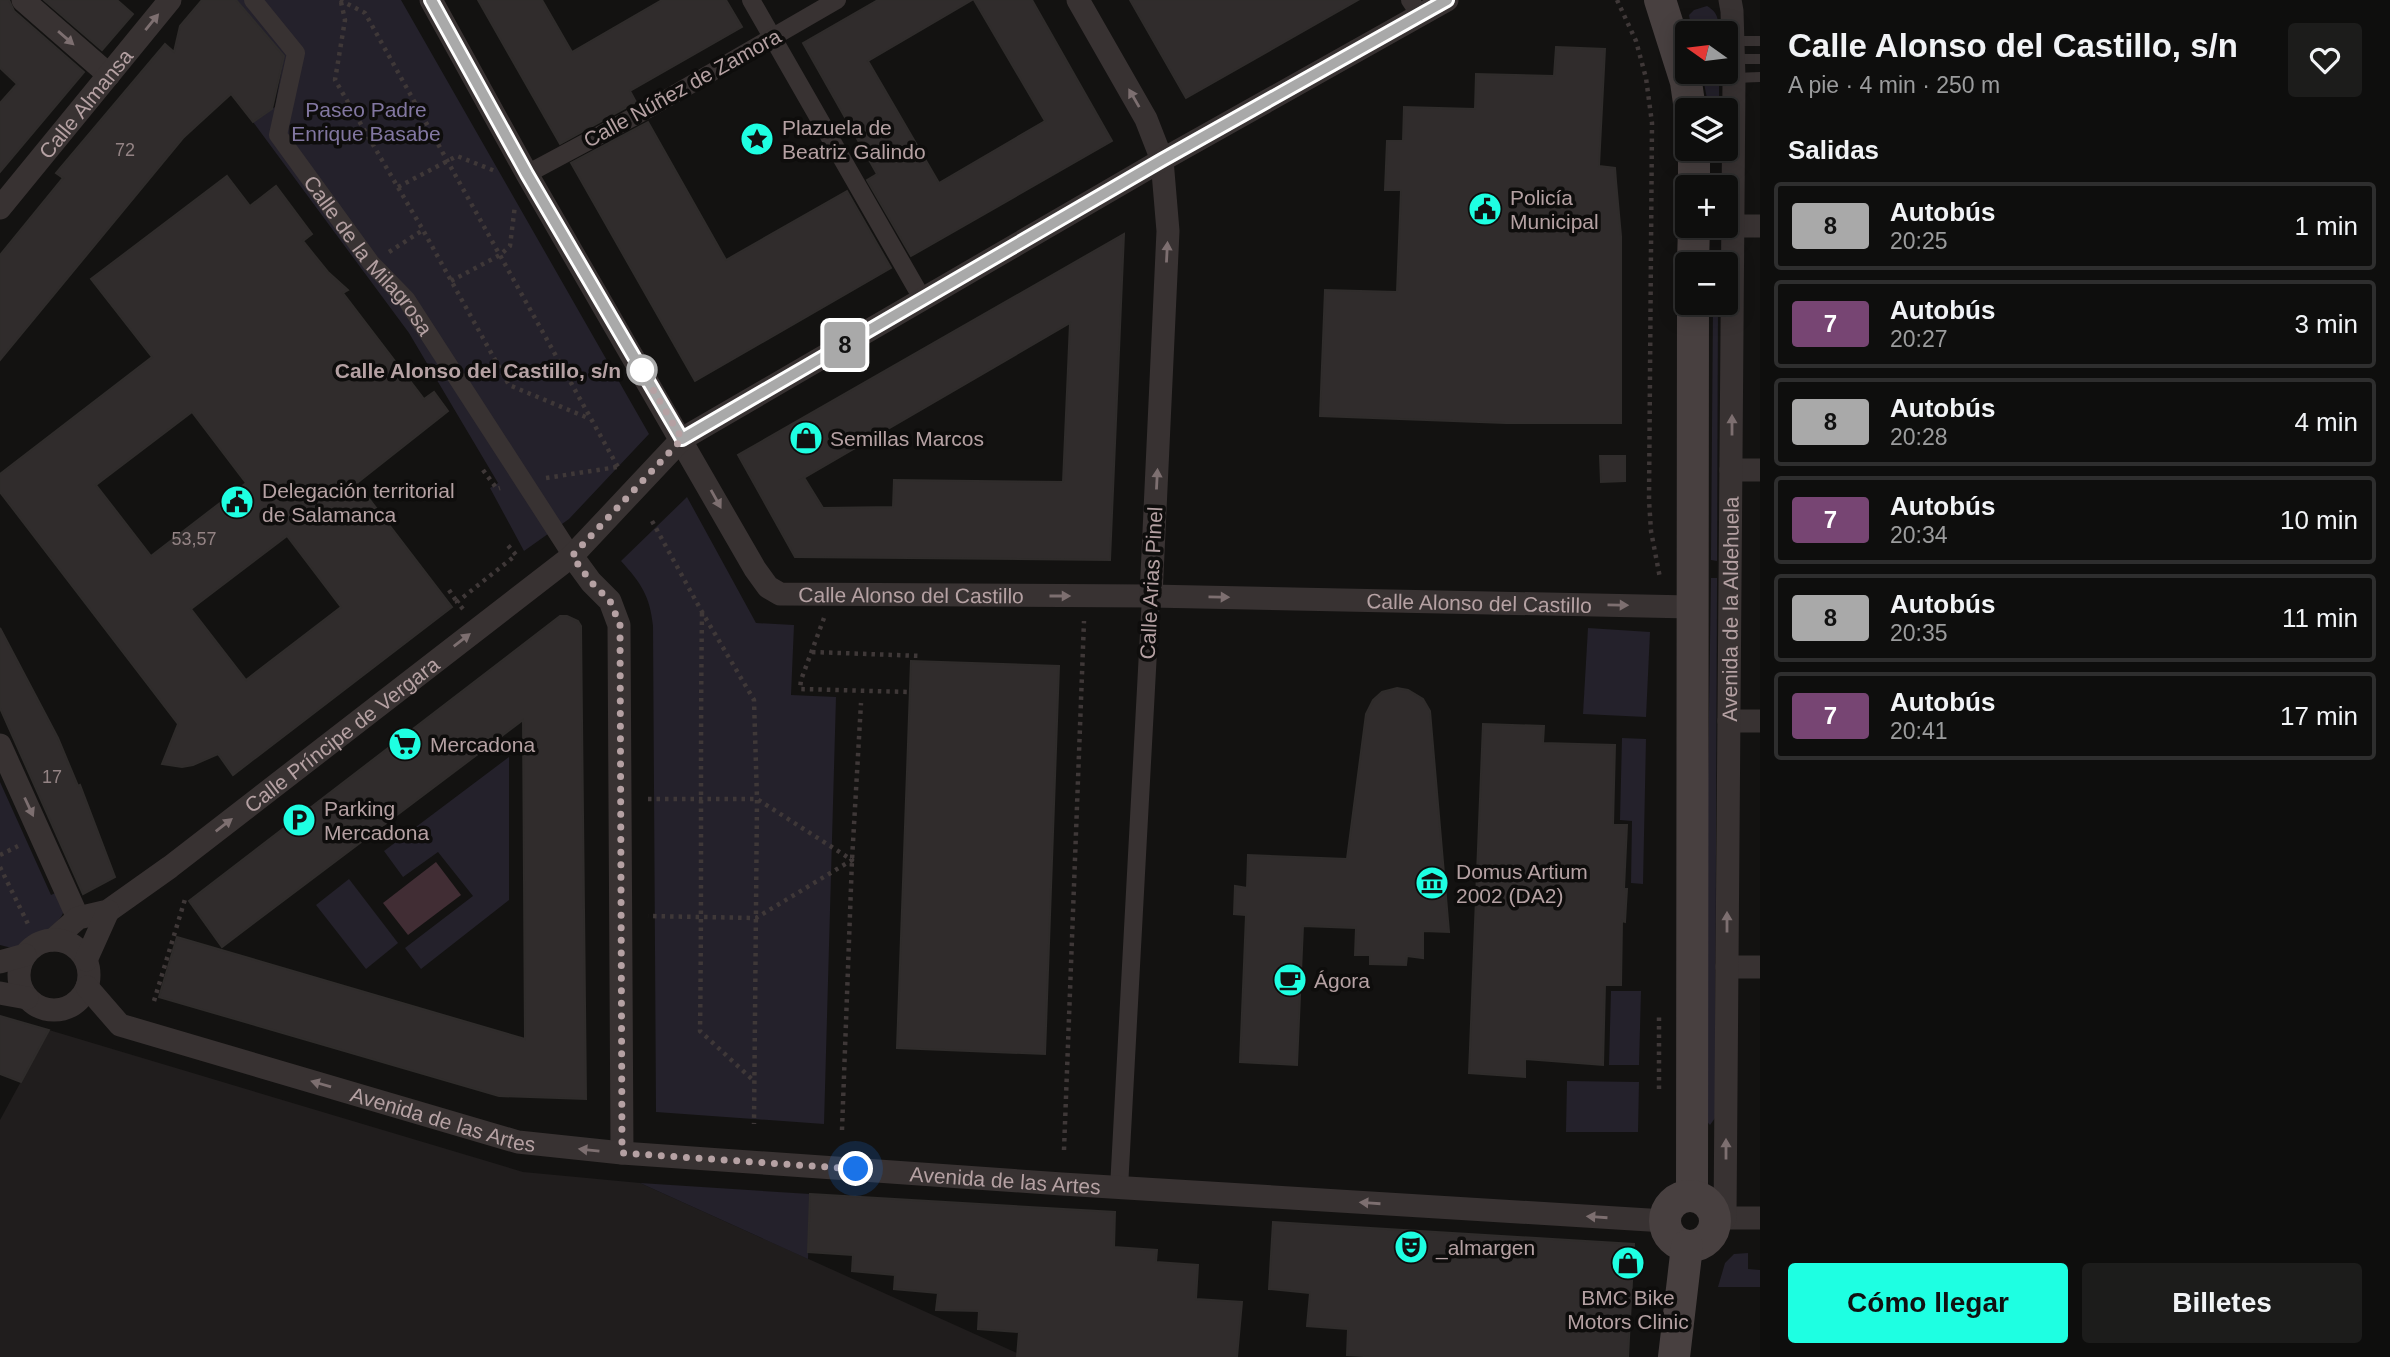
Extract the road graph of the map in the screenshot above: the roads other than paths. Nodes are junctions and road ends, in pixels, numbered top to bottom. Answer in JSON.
{"nodes":[{"id":1,"x":23,"y":0,"type":"edge"},
{"id":2,"x":170,"y":0,"type":"edge"},
{"id":3,"x":253,"y":0,"type":"edge"},
{"id":4,"x":431,"y":0,"type":"edge"},
{"id":5,"x":751,"y":0,"type":"edge"},
{"id":6,"x":836,"y":0,"type":"edge"},
{"id":7,"x":1078,"y":0,"type":"edge"},
{"id":8,"x":1447,"y":0,"type":"edge"},
{"id":9,"x":1660,"y":0,"type":"edge"},
{"id":10,"x":1730,"y":0,"type":"edge"},
{"id":11,"x":1415,"y":8,"type":"edge"},
{"id":12,"x":1731,"y":21,"type":"edge"},
{"id":13,"x":772,"y":37,"type":"junction"},
{"id":14,"x":1760,"y":41,"type":"edge"},
{"id":15,"x":1738,"y":56,"type":"edge"},
{"id":16,"x":1738,"y":59,"type":"edge"},
{"id":17,"x":1760,"y":59,"type":"edge"},
{"id":18,"x":1738,"y":62,"type":"edge"},
{"id":19,"x":109,"y":75,"type":"junction"},
{"id":20,"x":1760,"y":77,"type":"edge"},
{"id":21,"x":1734,"y":84,"type":"edge"},
{"id":22,"x":1688,"y":98,"type":"edge"},
{"id":23,"x":1162,"y":160,"type":"junction"},
{"id":24,"x":527,"y":174,"type":"junction"},
{"id":25,"x":1733,"y":175,"type":"edge"},
{"id":26,"x":1,"y":205,"type":"edge"},
{"id":27,"x":1738,"y":226,"type":"edge"},
{"id":28,"x":1760,"y":226,"type":"edge"},
{"id":29,"x":1733,"y":238,"type":"edge"},
{"id":30,"x":923,"y":300,"type":"junction"},
{"id":31,"x":1692,"y":315,"type":"edge"},
{"id":32,"x":682,"y":439,"type":"junction"},
{"id":33,"x":1731,"y":470,"type":"junction"},
{"id":34,"x":1760,"y":470,"type":"edge"},
{"id":35,"x":572,"y":556,"type":"junction"},
{"id":36,"x":1151,"y":596,"type":"junction"},
{"id":37,"x":1678,"y":606,"type":"junction"},
{"id":38,"x":1729,"y":721,"type":"junction"},
{"id":39,"x":1760,"y":721,"type":"edge"},
{"id":40,"x":0,"y":745,"type":"edge"},
{"id":41,"x":108,"y":911,"type":"junction"},
{"id":42,"x":78,"y":918,"type":"junction"},
{"id":43,"x":53,"y":940,"type":"junction"},
{"id":44,"x":25,"y":955,"type":"junction"},
{"id":45,"x":86,"y":960,"type":"junction"},
{"id":46,"x":0,"y":962,"type":"edge"},
{"id":47,"x":1727,"y":967,"type":"junction"},
{"id":48,"x":1760,"y":967,"type":"edge"},
{"id":49,"x":87,"y":987,"type":"junction"},
{"id":50,"x":0,"y":993,"type":"edge"},
{"id":51,"x":27,"y":998,"type":"junction"},
{"id":52,"x":622,"y":1153,"type":"junction"},
{"id":53,"x":1119,"y":1188,"type":"junction"},
{"id":54,"x":1710,"y":1209,"type":"junction"},
{"id":55,"x":1760,"y":1218,"type":"edge"},
{"id":56,"x":1665,"y":1221,"type":"junction"},
{"id":57,"x":1687,"y":1246,"type":"junction"},
{"id":58,"x":1674,"y":1357,"type":"edge"}],
"edges":[{"from":1,"to":19,"type":"street","one_way":true},
{"from":19,"to":2,"type":"street","name":"Calle Almansa","one_way":true},
{"from":3,"to":35,"type":"street","name":"Calle de la Milagrosa"},
{"from":4,"to":24,"type":"street","name":"Calle Alonso del Castillo"},
{"from":5,"to":13,"type":"street"},
{"from":6,"to":13,"type":"street","name":"Calle Núñez de Zamora"},
{"from":23,"to":7,"type":"street","name":"Calle Arias Pinel","one_way":true},
{"from":8,"to":11,"type":"street","name":"Calle Príncipe de Vergara"},
{"from":9,"to":22,"type":"main road"},
{"from":10,"to":12,"type":"street","name":"Avenida de la Aldehuela"},
{"from":11,"to":23,"type":"street","name":"Calle Príncipe de Vergara"},
{"from":13,"to":24,"type":"street","name":"Calle Núñez de Zamora"},
{"from":13,"to":30,"type":"street"},
{"from":14,"to":15,"type":"lane"},
{"from":16,"to":17,"type":"lane"},
{"from":18,"to":20,"type":"lane"},
{"from":19,"to":26,"type":"street","name":"Calle Almansa"},
{"from":21,"to":25,"type":"street","name":"Avenida de la Aldehuela"},
{"from":23,"to":30,"type":"street","name":"Calle Príncipe de Vergara"},
{"from":36,"to":23,"type":"street","name":"Calle Arias Pinel","one_way":true},
{"from":24,"to":32,"type":"street","name":"Calle Alonso del Castillo"},
{"from":27,"to":28,"type":"street"},
{"from":33,"to":29,"type":"street","name":"Avenida de la Aldehuela","one_way":true},
{"from":30,"to":32,"type":"street","name":"Calle Príncipe de Vergara"},
{"from":31,"to":37,"type":"main road","name":"Avenida de la Aldehuela"},
{"from":32,"to":35,"type":"street","name":"Calle Príncipe de Vergara"},
{"from":32,"to":36,"type":"street","name":"Calle Alonso del Castillo","one_way":true},
{"from":33,"to":34,"type":"street"},
{"from":33,"to":38,"type":"street","name":"Avenida de la Aldehuela"},
{"from":41,"to":35,"type":"street","name":"Calle Príncipe de Vergara","one_way":true},
{"from":35,"to":52,"type":"street","name":"Calle de la Milagrosa"},
{"from":36,"to":37,"type":"street","name":"Calle Alonso del Castillo","one_way":true},
{"from":36,"to":53,"type":"street","name":"Calle Arias Pinel"},
{"from":37,"to":54,"type":"main road","name":"Avenida de la Aldehuela"},
{"from":38,"to":39,"type":"street"},
{"from":47,"to":38,"type":"street","name":"Avenida de la Aldehuela","one_way":true},
{"from":40,"to":42,"type":"street","one_way":true},
{"from":41,"to":42,"type":"street","name":"Calle Príncipe de Vergara"},
{"from":41,"to":45,"type":"street"},
{"from":42,"to":43,"type":"street","name":"Calle Príncipe de Vergara"},
{"from":43,"to":44,"type":"street"},
{"from":43,"to":45,"type":"street"},
{"from":44,"to":46,"type":"street"},
{"from":44,"to":51,"type":"street"},
{"from":45,"to":49,"type":"street"},
{"from":47,"to":48,"type":"street"},
{"from":54,"to":47,"type":"street","name":"Avenida de la Aldehuela","one_way":true},
{"from":49,"to":51,"type":"street"},
{"from":52,"to":49,"type":"street","name":"Avenida de las Artes","one_way":true},
{"from":50,"to":51,"type":"street"},
{"from":52,"to":53,"type":"street","name":"Avenida de las Artes"},
{"from":56,"to":53,"type":"street","name":"Avenida de las Artes","one_way":true},
{"from":54,"to":55,"type":"street"},
{"from":54,"to":56,"type":"main road"},
{"from":54,"to":57,"type":"main road","name":"Avenida de la Aldehuela"},
{"from":56,"to":57,"type":"main road"},
{"from":57,"to":58,"type":"main road"}]}
